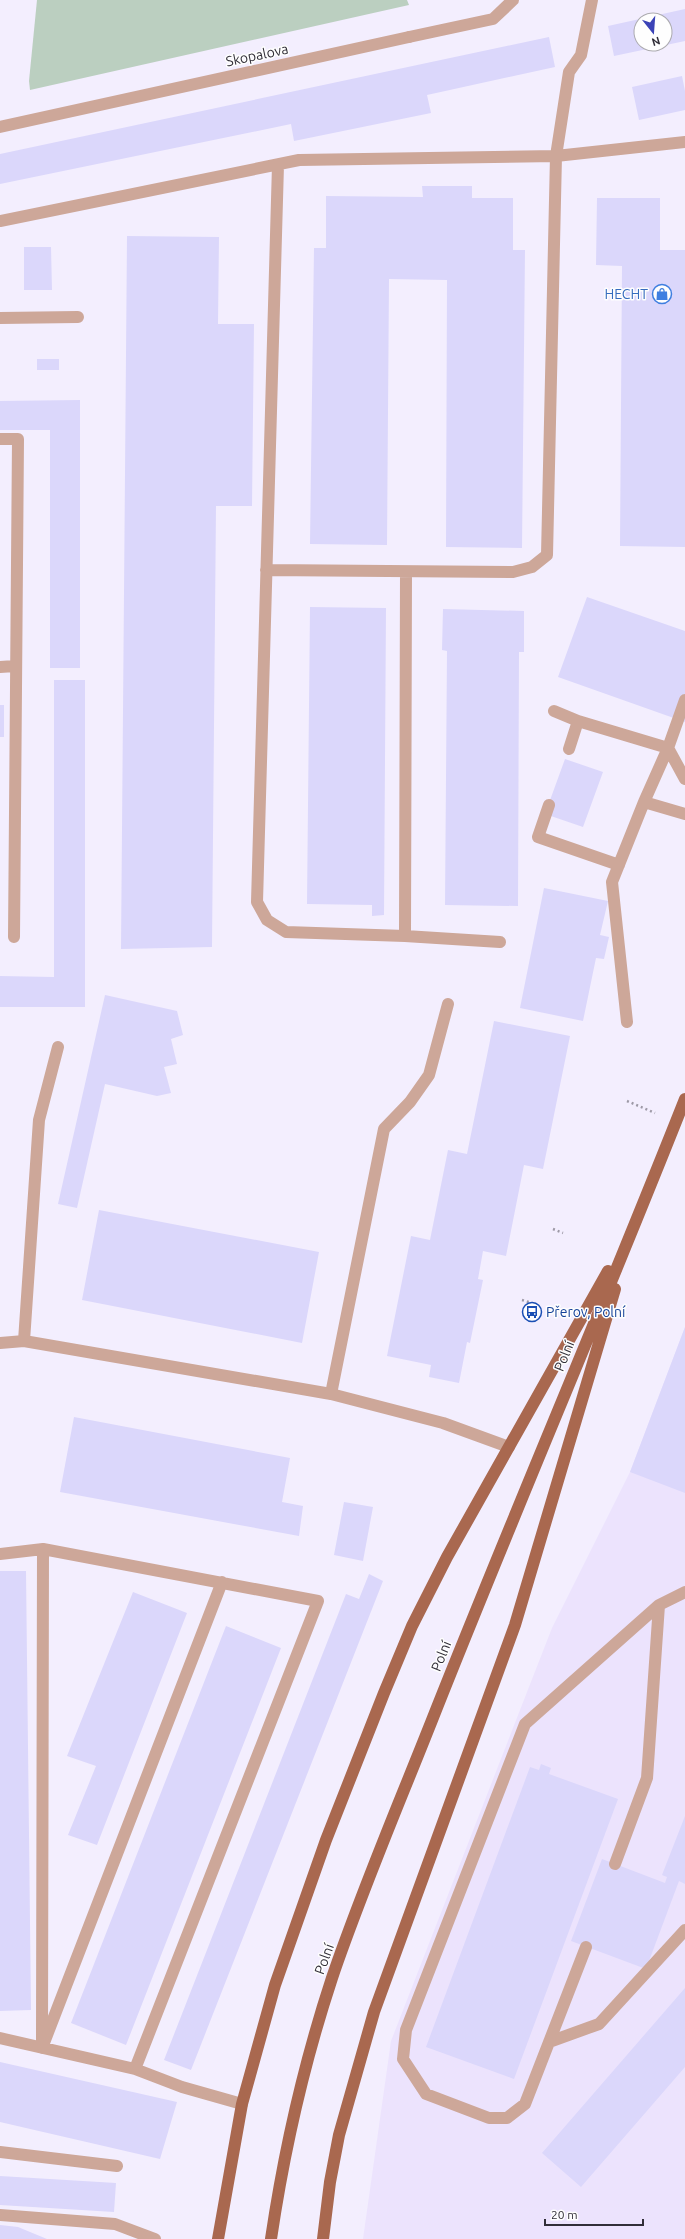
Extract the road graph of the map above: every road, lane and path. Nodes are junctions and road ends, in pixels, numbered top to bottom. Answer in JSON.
{"nodes":[{"id":1,"x":513,"y":0,"type":"edge"},
{"id":2,"x":592,"y":0,"type":"edge"},
{"id":3,"x":0,"y":127,"type":"edge"},
{"id":4,"x":685,"y":142,"type":"edge"},
{"id":5,"x":556,"y":156,"type":"junction"},
{"id":6,"x":278,"y":165,"type":"junction"},
{"id":7,"x":0,"y":222,"type":"edge"},
{"id":8,"x":78,"y":317,"type":"dead end"},
{"id":9,"x":0,"y":318,"type":"edge"},
{"id":10,"x":0,"y":439,"type":"edge"},
{"id":11,"x":266,"y":570,"type":"junction"},
{"id":12,"x":406,"y":572,"type":"junction"},
{"id":13,"x":15,"y":666,"type":"junction"},
{"id":14,"x":0,"y":667,"type":"edge"},
{"id":15,"x":685,"y":700,"type":"edge"},
{"id":16,"x":554,"y":711,"type":"dead end"},
{"id":17,"x":578,"y":721,"type":"junction"},
{"id":18,"x":668,"y":748,"type":"junction"},
{"id":19,"x":569,"y":749,"type":"dead end"},
{"id":20,"x":685,"y":779,"type":"edge"},
{"id":21,"x":644,"y":802,"type":"junction"},
{"id":22,"x":550,"y":805,"type":"dead end"},
{"id":23,"x":685,"y":814,"type":"edge"},
{"id":24,"x":619,"y":865,"type":"junction"},
{"id":25,"x":405,"y":936,"type":"junction"},
{"id":26,"x":14,"y":937,"type":"dead end"},
{"id":27,"x":500,"y":942,"type":"dead end"},
{"id":28,"x":448,"y":1004,"type":"dead end"},
{"id":29,"x":627,"y":1022,"type":"dead end"},
{"id":30,"x":58,"y":1047,"type":"dead end"},
{"id":31,"x":685,"y":1099,"type":"edge"},
{"id":32,"x":634,"y":1224,"type":"junction"},
{"id":33,"x":553,"y":1229,"type":"dead end"},
{"id":34,"x":563,"y":1233,"type":"dead end"},
{"id":35,"x":522,"y":1300,"type":"dead end"},
{"id":36,"x":535,"y":1304,"type":"dead end"},
{"id":37,"x":24,"y":1341,"type":"junction"},
{"id":38,"x":0,"y":1343,"type":"edge"},
{"id":39,"x":331,"y":1394,"type":"junction"},
{"id":40,"x":509,"y":1447,"type":"junction"},
{"id":41,"x":42,"y":1549,"type":"junction"},
{"id":42,"x":0,"y":1554,"type":"edge"},
{"id":43,"x":222,"y":1582,"type":"junction"},
{"id":44,"x":685,"y":1592,"type":"edge"},
{"id":45,"x":659,"y":1605,"type":"junction"},
{"id":46,"x":615,"y":1864,"type":"dead end"},
{"id":47,"x":685,"y":1930,"type":"edge"},
{"id":48,"x":586,"y":1947,"type":"dead end"},
{"id":49,"x":0,"y":2038,"type":"edge"},
{"id":50,"x":549,"y":2042,"type":"junction"},
{"id":51,"x":42,"y":2048,"type":"junction"},
{"id":52,"x":135,"y":2069,"type":"junction"},
{"id":53,"x":242,"y":2104,"type":"junction"},
{"id":54,"x":0,"y":2152,"type":"edge"},
{"id":55,"x":117,"y":2166,"type":"dead end"},
{"id":56,"x":0,"y":2215,"type":"edge"},
{"id":57,"x":155,"y":2239,"type":"edge"},
{"id":58,"x":218,"y":2239,"type":"edge"},
{"id":59,"x":271,"y":2239,"type":"edge"},
{"id":60,"x":323,"y":2239,"type":"edge"}],
"edges":[{"from":1,"to":3,"type":"street","name":"Skopalova"},
{"from":2,"to":5,"type":"street"},
{"from":4,"to":5,"type":"street"},
{"from":5,"to":6,"type":"street"},
{"from":5,"to":12,"type":"street"},
{"from":6,"to":7,"type":"street"},
{"from":6,"to":11,"type":"street"},
{"from":8,"to":9,"type":"street"},
{"from":10,"to":13,"type":"street"},
{"from":11,"to":12,"type":"street"},
{"from":11,"to":25,"type":"street"},
{"from":12,"to":25,"type":"street"},
{"from":13,"to":14,"type":"street"},
{"from":13,"to":26,"type":"street"},
{"from":15,"to":18,"type":"street"},
{"from":16,"to":17,"type":"street"},
{"from":17,"to":18,"type":"street"},
{"from":17,"to":19,"type":"street"},
{"from":18,"to":20,"type":"street"},
{"from":18,"to":21,"type":"street"},
{"from":21,"to":23,"type":"street"},
{"from":21,"to":24,"type":"street"},
{"from":22,"to":24,"type":"street"},
{"from":24,"to":29,"type":"street"},
{"from":25,"to":27,"type":"street"},
{"from":28,"to":39,"type":"street"},
{"from":30,"to":37,"type":"street"},
{"from":31,"to":32,"type":"main road","name":"Polní"},
{"from":32,"to":40,"type":"main road"},
{"from":32,"to":59,"type":"main road","name":"Polní"},
{"from":32,"to":60,"type":"main road"},
{"from":33,"to":34,"type":"path"},
{"from":35,"to":36,"type":"path"},
{"from":37,"to":38,"type":"street"},
{"from":37,"to":39,"type":"street"},
{"from":39,"to":40,"type":"street"},
{"from":40,"to":53,"type":"main road"},
{"from":41,"to":42,"type":"street"},
{"from":41,"to":43,"type":"street"},
{"from":41,"to":51,"type":"street"},
{"from":43,"to":51,"type":"street"},
{"from":43,"to":52,"type":"street"},
{"from":44,"to":45,"type":"street"},
{"from":45,"to":46,"type":"street"},
{"from":45,"to":50,"type":"street"},
{"from":47,"to":50,"type":"street"},
{"from":48,"to":50,"type":"street"},
{"from":49,"to":51,"type":"street"},
{"from":51,"to":52,"type":"street"},
{"from":52,"to":53,"type":"street"},
{"from":53,"to":58,"type":"main road"},
{"from":54,"to":55,"type":"street"},
{"from":56,"to":57,"type":"street"}]}
